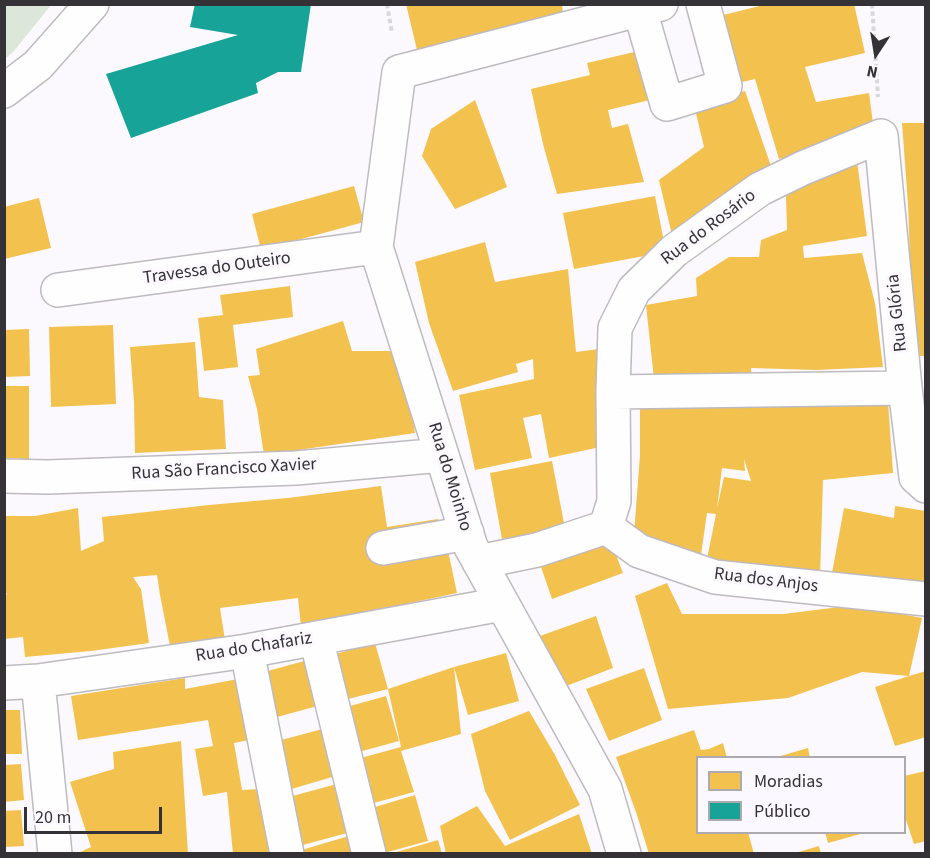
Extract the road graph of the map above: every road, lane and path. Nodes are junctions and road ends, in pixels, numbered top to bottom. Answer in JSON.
{"nodes":[{"id":1,"x":92,"y":4,"type":"edge"},
{"id":2,"x":703,"y":4,"type":"edge"},
{"id":3,"x":872,"y":4,"type":"edge"},
{"id":4,"x":651,"y":7,"type":"edge"},
{"id":5,"x":588,"y":14,"type":"edge"},
{"id":6,"x":4,"y":91,"type":"edge"},
{"id":7,"x":881,"y":136,"type":"junction"},
{"id":8,"x":376,"y":247,"type":"junction"},
{"id":9,"x":58,"y":290,"type":"dead end"},
{"id":10,"x":905,"y":388,"type":"junction"},
{"id":11,"x":613,"y":392,"type":"junction"},
{"id":12,"x":442,"y":455,"type":"junction"},
{"id":13,"x":4,"y":476,"type":"edge"},
{"id":14,"x":922,"y":480,"type":"edge"},
{"id":15,"x":606,"y":527,"type":"junction"},
{"id":16,"x":383,"y":548,"type":"dead end"},
{"id":17,"x":473,"y":548,"type":"junction"},
{"id":18,"x":926,"y":599,"type":"edge"},
{"id":19,"x":502,"y":604,"type":"junction"},
{"id":20,"x":316,"y":638,"type":"junction"},
{"id":21,"x":247,"y":651,"type":"junction"},
{"id":22,"x":38,"y":681,"type":"junction"},
{"id":23,"x":4,"y":683,"type":"edge"},
{"id":24,"x":55,"y":854,"type":"edge"},
{"id":25,"x":287,"y":854,"type":"edge"},
{"id":26,"x":369,"y":854,"type":"edge"},
{"id":27,"x":624,"y":854,"type":"edge"}],
"edges":[{"from":1,"to":6,"type":"street"},
{"from":2,"to":4,"type":"street"},
{"from":3,"to":7,"type":"path"},
{"from":4,"to":5,"type":"street"},
{"from":5,"to":8,"type":"street","name":"Rua do Moinho"},
{"from":7,"to":10,"type":"street","name":"Rua Glória"},
{"from":7,"to":11,"type":"street","name":"Rua do Rosário"},
{"from":8,"to":9,"type":"street","name":"Travessa do Outeiro"},
{"from":8,"to":12,"type":"street","name":"Rua do Moinho"},
{"from":10,"to":11,"type":"street"},
{"from":10,"to":14,"type":"street","name":"Rua Glória"},
{"from":11,"to":15,"type":"street","name":"Rua do Rosário"},
{"from":12,"to":13,"type":"street","name":"Rua São Francisco Xavier"},
{"from":12,"to":17,"type":"street","name":"Rua do Moinho"},
{"from":15,"to":17,"type":"street"},
{"from":15,"to":18,"type":"street","name":"Rua dos Anjos"},
{"from":16,"to":17,"type":"street"},
{"from":17,"to":19,"type":"street","name":"Rua do Moinho"},
{"from":19,"to":20,"type":"street","name":"Rua do Chafariz"},
{"from":19,"to":27,"type":"street","name":"Rua do Moinho"},
{"from":20,"to":21,"type":"street","name":"Rua do Chafariz"},
{"from":20,"to":26,"type":"street"},
{"from":21,"to":22,"type":"street","name":"Rua do Chafariz"},
{"from":21,"to":25,"type":"street"},
{"from":22,"to":23,"type":"street","name":"Rua do Chafariz"},
{"from":22,"to":24,"type":"street"}]}
